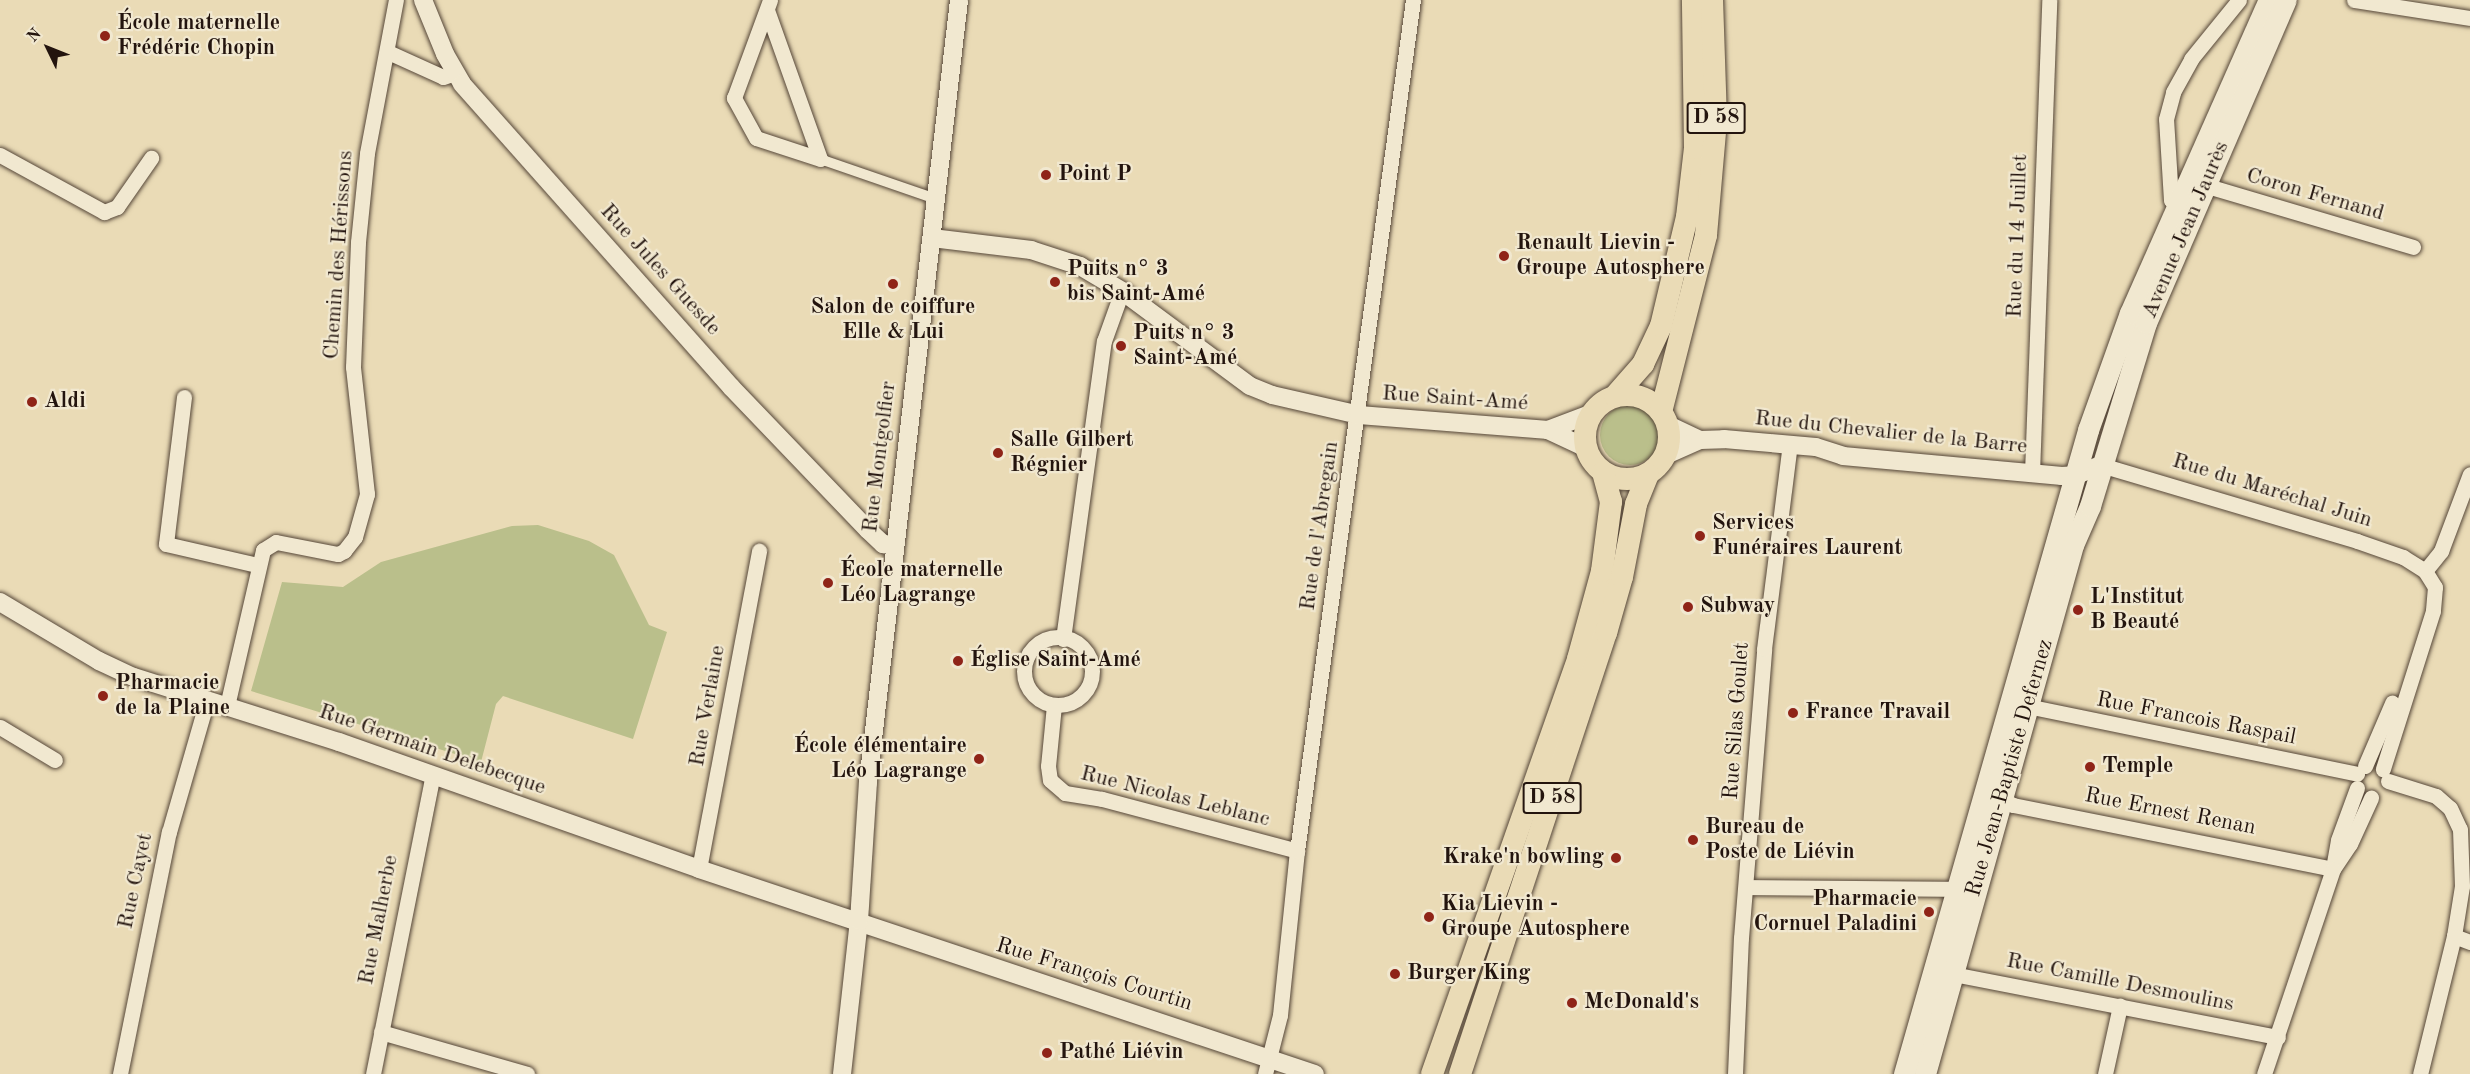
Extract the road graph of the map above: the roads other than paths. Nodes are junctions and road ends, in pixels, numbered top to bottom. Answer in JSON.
{"nodes":[{"id":1,"x":396,"y":0,"type":"edge"},
{"id":2,"x":423,"y":0,"type":"edge"},
{"id":3,"x":959,"y":0,"type":"edge"},
{"id":4,"x":1413,"y":0,"type":"edge"},
{"id":5,"x":1693,"y":0,"type":"edge"},
{"id":6,"x":1712,"y":0,"type":"edge"},
{"id":7,"x":2049,"y":0,"type":"edge"},
{"id":8,"x":2239,"y":0,"type":"edge"},
{"id":9,"x":2269,"y":0,"type":"edge"},
{"id":10,"x":2286,"y":0,"type":"edge"},
{"id":11,"x":2354,"y":0,"type":"edge"},
{"id":12,"x":769,"y":5,"type":"edge"},
{"id":13,"x":2470,"y":18,"type":"edge"},
{"id":14,"x":388,"y":52,"type":"junction"},
{"id":15,"x":455,"y":73,"type":"junction"},
{"id":16,"x":0,"y":155,"type":"edge"},
{"id":17,"x":150,"y":158,"type":"dead end"},
{"id":18,"x":820,"y":159,"type":"junction"},
{"id":19,"x":2204,"y":184,"type":"junction"},
{"id":20,"x":936,"y":199,"type":"junction"},
{"id":21,"x":2177,"y":204,"type":"junction"},
{"id":22,"x":932,"y":238,"type":"junction"},
{"id":23,"x":2413,"y":247,"type":"dead end"},
{"id":24,"x":1122,"y":291,"type":"junction"},
{"id":25,"x":1616,"y":396,"type":"junction"},
{"id":26,"x":184,"y":397,"type":"dead end"},
{"id":27,"x":1593,"y":413,"type":"junction"},
{"id":28,"x":1359,"y":415,"type":"junction"},
{"id":29,"x":1665,"y":418,"type":"junction"},
{"id":30,"x":1548,"y":430,"type":"junction"},
{"id":31,"x":1700,"y":440,"type":"junction"},
{"id":32,"x":1790,"y":444,"type":"junction"},
{"id":33,"x":1586,"y":448,"type":"junction"},
{"id":34,"x":1666,"y":455,"type":"junction"},
{"id":35,"x":2101,"y":465,"type":"junction"},
{"id":36,"x":1603,"y":472,"type":"junction"},
{"id":37,"x":2032,"y":473,"type":"junction"},
{"id":38,"x":1648,"y":474,"type":"junction"},
{"id":39,"x":2470,"y":474,"type":"edge"},
{"id":40,"x":2077,"y":475,"type":"junction"},
{"id":41,"x":894,"y":545,"type":"junction"},
{"id":42,"x":759,"y":551,"type":"dead end"},
{"id":43,"x":256,"y":565,"type":"junction"},
{"id":44,"x":2425,"y":571,"type":"junction"},
{"id":45,"x":2435,"y":587,"type":"junction"},
{"id":46,"x":0,"y":602,"type":"edge"},
{"id":47,"x":1063,"y":639,"type":"junction"},
{"id":48,"x":207,"y":700,"type":"junction"},
{"id":49,"x":1054,"y":705,"type":"junction"},
{"id":50,"x":227,"y":706,"type":"junction"},
{"id":51,"x":2027,"y":706,"type":"junction"},
{"id":52,"x":0,"y":727,"type":"edge"},
{"id":53,"x":56,"y":760,"type":"dead end"},
{"id":54,"x":433,"y":775,"type":"junction"},
{"id":55,"x":2386,"y":775,"type":"junction"},
{"id":56,"x":2360,"y":776,"type":"junction"},
{"id":57,"x":2000,"y":798,"type":"junction"},
{"id":58,"x":2371,"y":798,"type":"junction"},
{"id":59,"x":1297,"y":851,"type":"junction"},
{"id":60,"x":699,"y":869,"type":"junction"},
{"id":61,"x":2333,"y":869,"type":"junction"},
{"id":62,"x":1746,"y":887,"type":"junction"},
{"id":63,"x":1967,"y":889,"type":"junction"},
{"id":64,"x":859,"y":921,"type":"junction"},
{"id":65,"x":2454,"y":936,"type":"junction"},
{"id":66,"x":2470,"y":942,"type":"edge"},
{"id":67,"x":1953,"y":974,"type":"junction"},
{"id":68,"x":2120,"y":1006,"type":"junction"},
{"id":69,"x":387,"y":1034,"type":"junction"},
{"id":70,"x":2278,"y":1037,"type":"junction"},
{"id":71,"x":1455,"y":1063,"type":"edge"},
{"id":72,"x":1268,"y":1066,"type":"edge"},
{"id":73,"x":491,"y":1069,"type":"edge"},
{"id":74,"x":120,"y":1074,"type":"edge"},
{"id":75,"x":373,"y":1074,"type":"edge"},
{"id":76,"x":527,"y":1074,"type":"edge"},
{"id":77,"x":842,"y":1074,"type":"edge"},
{"id":78,"x":1315,"y":1074,"type":"edge"},
{"id":79,"x":1431,"y":1074,"type":"edge"},
{"id":80,"x":1735,"y":1074,"type":"edge"},
{"id":81,"x":1904,"y":1074,"type":"edge"},
{"id":82,"x":1925,"y":1074,"type":"edge"},
{"id":83,"x":2105,"y":1074,"type":"edge"},
{"id":84,"x":2264,"y":1074,"type":"edge"},
{"id":85,"x":2420,"y":1074,"type":"edge"}],
"edges":[{"from":1,"to":14,"type":"street","name":"Chemin des Hérissons"},
{"from":2,"to":15,"type":"street","name":"Rue Jules Guesde"},
{"from":3,"to":20,"type":"street","name":"Rue Montgolfier"},
{"from":4,"to":28,"type":"street","name":"Rue de l'Abregain"},
{"from":5,"to":25,"type":"main road","number":"D 58"},
{"from":6,"to":29,"type":"main road","number":"D 58"},
{"from":7,"to":37,"type":"street","name":"Rue du 14 Juillet"},
{"from":8,"to":21,"type":"street","name":"Avenue Jean Jaurès"},
{"from":9,"to":21,"type":"main road","name":"Avenue Jean Jaurès"},
{"from":10,"to":19,"type":"main road","name":"Avenue Jean Jaurès"},
{"from":11,"to":13,"type":"street"},
{"from":12,"to":18,"type":"street"},
{"from":12,"to":18,"type":"street"},
{"from":14,"to":15,"type":"street"},
{"from":14,"to":43,"type":"street","name":"Chemin des Hérissons"},
{"from":15,"to":41,"type":"street","name":"Rue Jules Guesde"},
{"from":16,"to":17,"type":"street"},
{"from":18,"to":20,"type":"street"},
{"from":19,"to":23,"type":"street","name":"Coron Fernand"},
{"from":19,"to":35,"type":"main road","name":"Avenue Jean Jaurès"},
{"from":20,"to":22,"type":"street","name":"Rue Montgolfier"},
{"from":21,"to":40,"type":"main road","name":"Avenue Jean Jaurès"},
{"from":22,"to":24,"type":"street","name":"Rue Saint-Amé"},
{"from":22,"to":41,"type":"street","name":"Rue Montgolfier"},
{"from":24,"to":28,"type":"street","name":"Rue Saint-Amé"},
{"from":24,"to":47,"type":"street"},
{"from":25,"to":27,"type":"main road"},
{"from":25,"to":29,"type":"main road"},
{"from":26,"to":43,"type":"street"},
{"from":27,"to":30,"type":"street"},
{"from":27,"to":33,"type":"main road"},
{"from":28,"to":30,"type":"street","name":"Rue Saint-Amé"},
{"from":28,"to":59,"type":"street","name":"Rue de l'Abregain"},
{"from":29,"to":31,"type":"street"},
{"from":29,"to":34,"type":"main road"},
{"from":30,"to":33,"type":"street"},
{"from":31,"to":32,"type":"street","name":"Rue du Chevalier de la Barre"},
{"from":31,"to":34,"type":"street"},
{"from":32,"to":37,"type":"street","name":"Rue du Chevalier de la Barre"},
{"from":32,"to":62,"type":"street","name":"Rue Silas Goulet"},
{"from":33,"to":36,"type":"main road"},
{"from":34,"to":38,"type":"main road"},
{"from":35,"to":40,"type":"street"},
{"from":35,"to":44,"type":"street","name":"Rue du Maréchal Juin"},
{"from":35,"to":51,"type":"main road","name":"Rue Jean-Baptiste Defernez"},
{"from":36,"to":38,"type":"main road"},
{"from":36,"to":71,"type":"main road","number":"D 58"},
{"from":37,"to":40,"type":"street","name":"Rue du Chevalier de la Barre"},
{"from":38,"to":71,"type":"main road","number":"D 58"},
{"from":39,"to":44,"type":"street"},
{"from":40,"to":63,"type":"main road","name":"Rue Jean-Baptiste Defernez"},
{"from":41,"to":64,"type":"street","name":"Rue Montgolfier"},
{"from":42,"to":60,"type":"street","name":"Rue Verlaine"},
{"from":43,"to":50,"type":"street"},
{"from":44,"to":45,"type":"street"},
{"from":45,"to":55,"type":"street"},
{"from":45,"to":56,"type":"street"},
{"from":46,"to":48,"type":"street","name":"Rue Germain Delebecque"},
{"from":47,"to":49,"type":"street"},
{"from":47,"to":49,"type":"street"},
{"from":48,"to":50,"type":"street","name":"Rue Germain Delebecque"},
{"from":48,"to":74,"type":"street","name":"Rue Cayet"},
{"from":49,"to":59,"type":"street","name":"Rue Nicolas Leblanc"},
{"from":50,"to":54,"type":"street","name":"Rue Germain Delebecque"},
{"from":51,"to":56,"type":"street","name":"Rue Francois Raspail"},
{"from":51,"to":57,"type":"main road","name":"Rue Jean-Baptiste Defernez"},
{"from":52,"to":53,"type":"street"},
{"from":54,"to":60,"type":"street","name":"Rue Germain Delebecque"},
{"from":54,"to":69,"type":"street","name":"Rue Malherbe"},
{"from":55,"to":56,"type":"street","name":"Rue Francois Raspail"},
{"from":55,"to":58,"type":"street"},
{"from":55,"to":65,"type":"street","name":"Rue Francois Raspail"},
{"from":56,"to":58,"type":"street"},
{"from":56,"to":61,"type":"street"},
{"from":57,"to":61,"type":"street","name":"Rue Ernest Renan"},
{"from":57,"to":63,"type":"main road","name":"Rue Jean-Baptiste Defernez"},
{"from":58,"to":61,"type":"street"},
{"from":59,"to":72,"type":"street","name":"Rue de l'Abregain"},
{"from":60,"to":64,"type":"street","name":"Rue Germain Delebecque"},
{"from":61,"to":70,"type":"street"},
{"from":62,"to":63,"type":"street"},
{"from":62,"to":80,"type":"street","name":"Rue Silas Goulet"},
{"from":63,"to":67,"type":"main road","name":"Rue Jean-Baptiste Defernez"},
{"from":63,"to":81,"type":"main road","name":"Rue Jean-Baptiste Defernez"},
{"from":64,"to":72,"type":"street","name":"Rue François Courtin"},
{"from":64,"to":77,"type":"street","name":"Rue Montgolfier"},
{"from":65,"to":66,"type":"street"},
{"from":65,"to":85,"type":"street","name":"Rue Francois Raspail"},
{"from":67,"to":68,"type":"street","name":"Rue Camille Desmoulins"},
{"from":67,"to":82,"type":"main road","name":"Rue Jean-Baptiste Defernez"},
{"from":68,"to":70,"type":"street","name":"Rue Camille Desmoulins"},
{"from":68,"to":83,"type":"street"},
{"from":69,"to":73,"type":"street"},
{"from":69,"to":75,"type":"street","name":"Rue Malherbe"},
{"from":70,"to":84,"type":"street"},
{"from":71,"to":79,"type":"main road","number":"D 58"},
{"from":72,"to":78,"type":"street","name":"Rue François Courtin"},
{"from":73,"to":76,"type":"street"}]}
